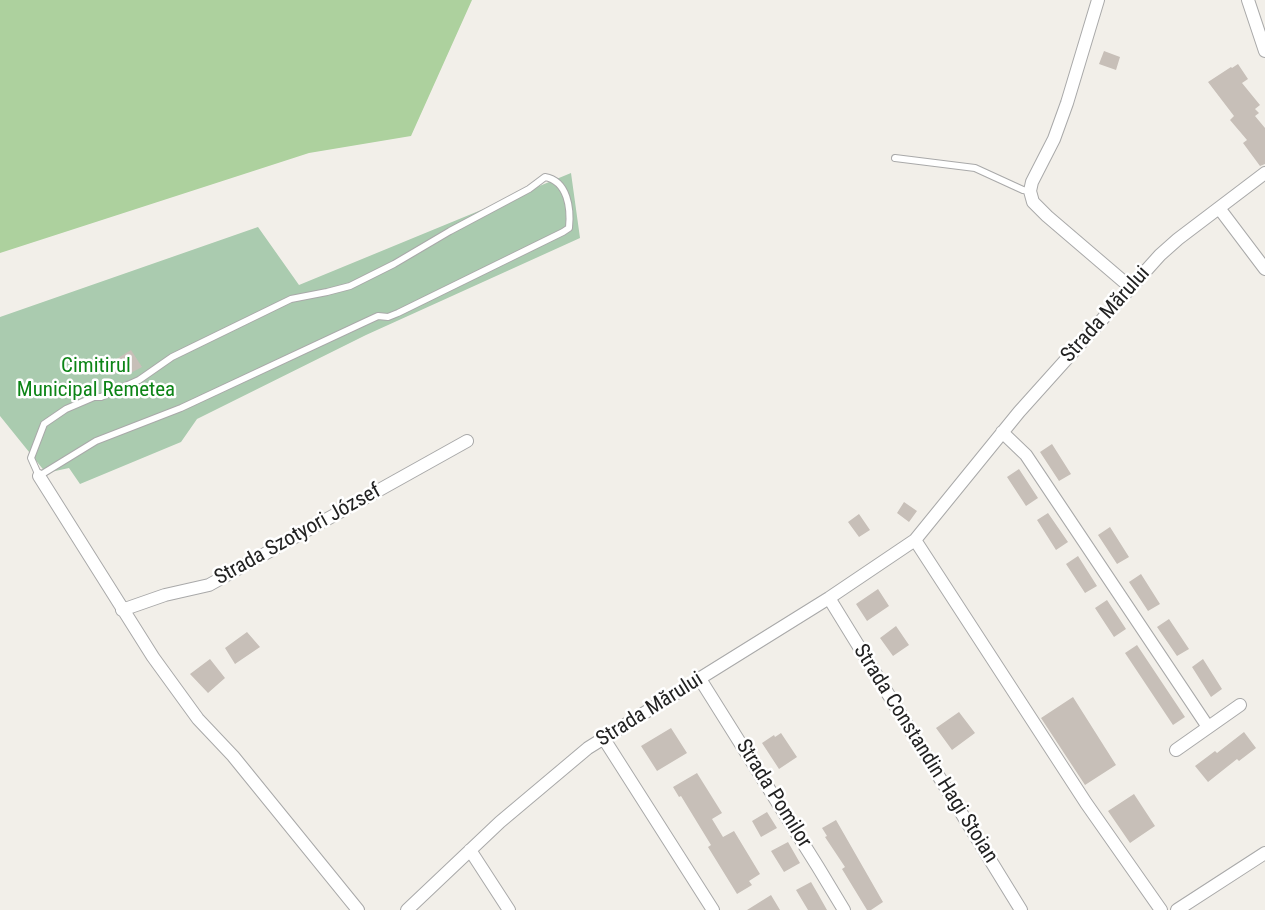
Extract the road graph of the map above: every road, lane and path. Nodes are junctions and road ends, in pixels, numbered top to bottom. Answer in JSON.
{"nodes":[{"id":1,"x":1098,"y":0,"type":"edge"},
{"id":2,"x":1251,"y":2,"type":"edge"},
{"id":3,"x":1265,"y":51,"type":"edge"},
{"id":4,"x":895,"y":158,"type":"dead end"},
{"id":5,"x":1265,"y":173,"type":"edge"},
{"id":6,"x":1031,"y":191,"type":"junction"},
{"id":7,"x":1219,"y":208,"type":"junction"},
{"id":8,"x":1265,"y":269,"type":"edge"},
{"id":9,"x":1130,"y":287,"type":"junction"},
{"id":10,"x":1002,"y":432,"type":"junction"},
{"id":11,"x":467,"y":441,"type":"dead end"},
{"id":12,"x":39,"y":476,"type":"junction"},
{"id":13,"x":915,"y":540,"type":"junction"},
{"id":14,"x":829,"y":598,"type":"junction"},
{"id":15,"x":122,"y":610,"type":"junction"},
{"id":16,"x":701,"y":679,"type":"junction"},
{"id":17,"x":1240,"y":705,"type":"dead end"},
{"id":18,"x":1208,"y":726,"type":"junction"},
{"id":19,"x":604,"y":739,"type":"junction"},
{"id":20,"x":1176,"y":750,"type":"dead end"},
{"id":21,"x":470,"y":850,"type":"junction"},
{"id":22,"x":1265,"y":853,"type":"edge"},
{"id":23,"x":358,"y":910,"type":"edge"},
{"id":24,"x":407,"y":910,"type":"edge"},
{"id":25,"x":509,"y":910,"type":"edge"},
{"id":26,"x":713,"y":910,"type":"edge"},
{"id":27,"x":844,"y":910,"type":"edge"},
{"id":28,"x":1021,"y":910,"type":"edge"},
{"id":29,"x":1161,"y":910,"type":"edge"},
{"id":30,"x":1177,"y":910,"type":"edge"}],
"edges":[{"from":1,"to":6,"type":"street"},
{"from":2,"to":3,"type":"street"},
{"from":4,"to":6,"type":"lane"},
{"from":5,"to":7,"type":"street","name":"Strada Mărului"},
{"from":6,"to":9,"type":"street"},
{"from":7,"to":8,"type":"street"},
{"from":7,"to":9,"type":"street","name":"Strada Mărului"},
{"from":9,"to":10,"type":"street","name":"Strada Mărului"},
{"from":10,"to":13,"type":"street","name":"Strada Mărului"},
{"from":10,"to":18,"type":"street"},
{"from":11,"to":15,"type":"street","name":"Strada Szotyori József"},
{"from":12,"to":12,"type":"lane"},
{"from":12,"to":15,"type":"street"},
{"from":13,"to":14,"type":"street","name":"Strada Mărului"},
{"from":13,"to":29,"type":"street"},
{"from":14,"to":16,"type":"street","name":"Strada Mărului"},
{"from":14,"to":28,"type":"street","name":"Strada Constandin Hagi Stoian"},
{"from":15,"to":23,"type":"street"},
{"from":16,"to":19,"type":"street","name":"Strada Mărului"},
{"from":16,"to":27,"type":"street","name":"Strada Pomilor"},
{"from":17,"to":18,"type":"street"},
{"from":18,"to":20,"type":"street"},
{"from":19,"to":21,"type":"street","name":"Strada Mărului"},
{"from":19,"to":26,"type":"street"},
{"from":21,"to":24,"type":"street","name":"Strada Mărului"},
{"from":21,"to":25,"type":"street"},
{"from":22,"to":30,"type":"street"}]}
